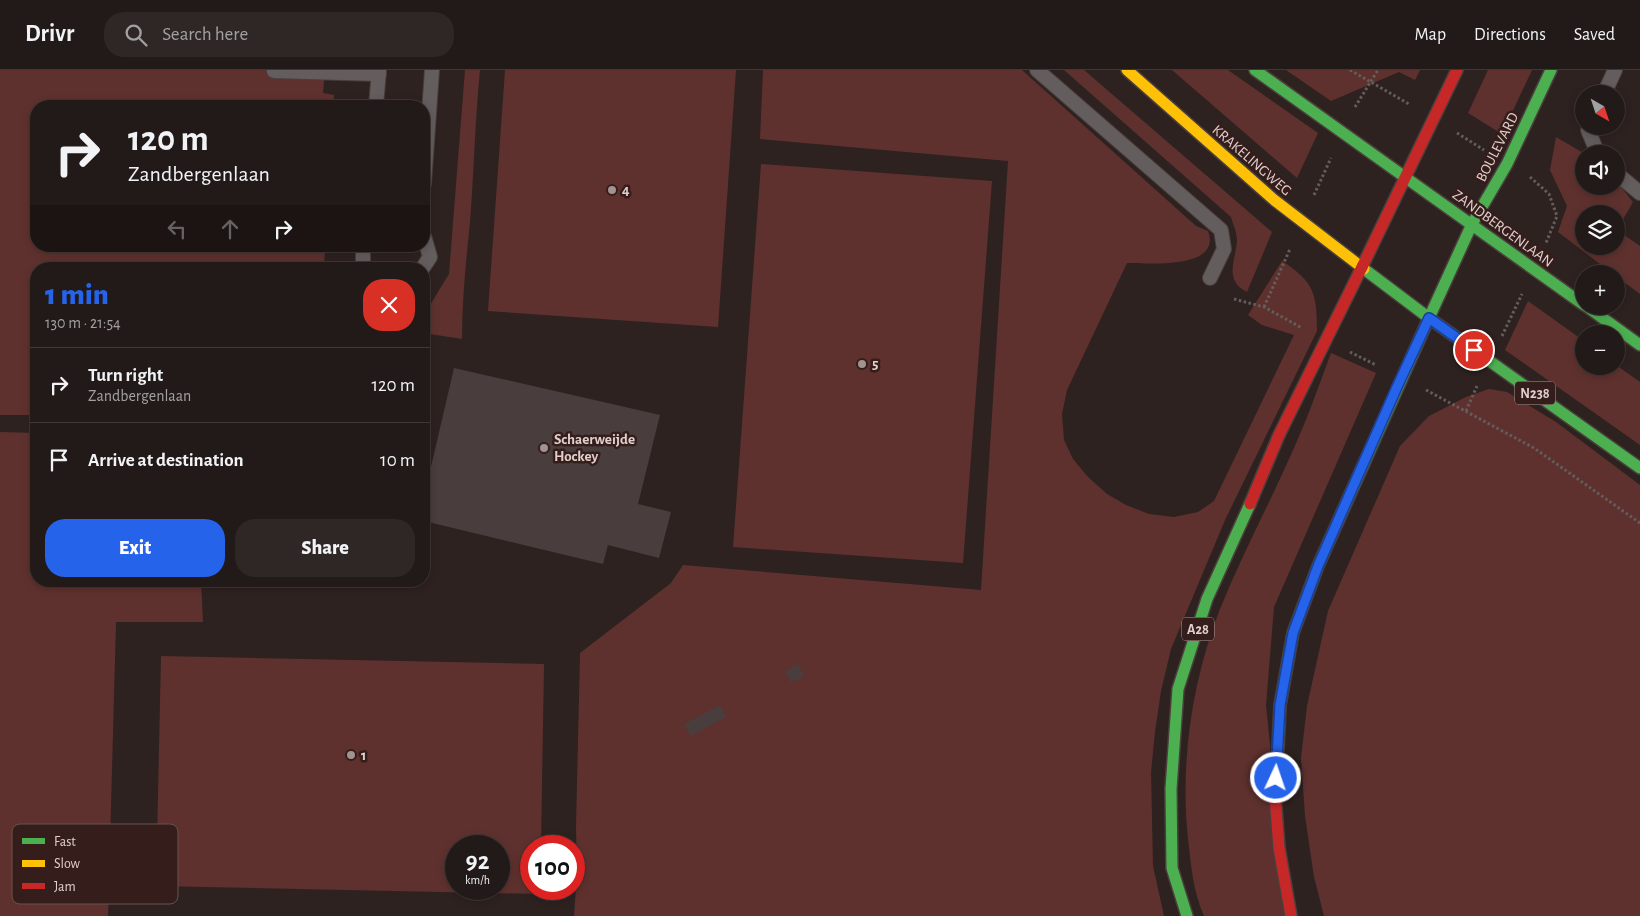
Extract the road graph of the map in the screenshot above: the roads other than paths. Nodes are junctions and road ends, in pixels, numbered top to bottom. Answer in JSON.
{"nodes":[{"id":1,"x":432,"y":70,"type":"edge"},
{"id":2,"x":1037,"y":70,"type":"edge"},
{"id":3,"x":1127,"y":70,"type":"edge"},
{"id":4,"x":1255,"y":70,"type":"edge"},
{"id":5,"x":1457,"y":70,"type":"edge"},
{"id":6,"x":1551,"y":70,"type":"edge"},
{"id":7,"x":1615,"y":70,"type":"edge"},
{"id":8,"x":274,"y":71,"type":"edge"},
{"id":9,"x":379,"y":72,"type":"edge"},
{"id":10,"x":1608,"y":85,"type":"edge"},
{"id":11,"x":377,"y":100,"type":"edge"},
{"id":12,"x":430,"y":100,"type":"edge"},
{"id":13,"x":1406,"y":177,"type":"junction"},
{"id":14,"x":1625,"y":180,"type":"edge"},
{"id":15,"x":1640,"y":193,"type":"edge"},
{"id":16,"x":1472,"y":224,"type":"junction"},
{"id":17,"x":1362,"y":267,"type":"junction"},
{"id":18,"x":1210,"y":278,"type":"dead end"},
{"id":19,"x":1575,"y":298,"type":"edge"},
{"id":20,"x":1599,"y":315,"type":"edge"},
{"id":21,"x":1429,"y":318,"type":"junction"},
{"id":22,"x":1640,"y":345,"type":"edge"},
{"id":23,"x":1640,"y":468,"type":"edge"},
{"id":24,"x":1187,"y":916,"type":"edge"},
{"id":25,"x":1291,"y":916,"type":"edge"}],
"edges":[{"from":1,"to":12,"type":"lane"},
{"from":2,"to":18,"type":"lane"},
{"from":3,"to":17,"type":"main road","name":"KRAKELINGWEG"},
{"from":4,"to":13,"type":"main road"},
{"from":5,"to":13,"type":"main road"},
{"from":6,"to":16,"type":"main road","name":"BOULEVARD"},
{"from":7,"to":10,"type":"lane"},
{"from":8,"to":9,"type":"lane"},
{"from":9,"to":11,"type":"lane"},
{"from":13,"to":16,"type":"main road","name":"ZANDBERGENLAAN"},
{"from":13,"to":17,"type":"main road"},
{"from":14,"to":15,"type":"lane"},
{"from":16,"to":19,"type":"main road","name":"ZANDBERGENLAAN"},
{"from":16,"to":21,"type":"main road","name":"BOULEVARD"},
{"from":17,"to":21,"type":"main road","number":"N238"},
{"from":17,"to":24,"type":"main road","number":"A28"},
{"from":20,"to":22,"type":"main road","name":"ZANDBERGENLAAN"},
{"from":21,"to":23,"type":"main road","number":"N238"},
{"from":21,"to":25,"type":"main road","name":"BOULEVARD"}]}
